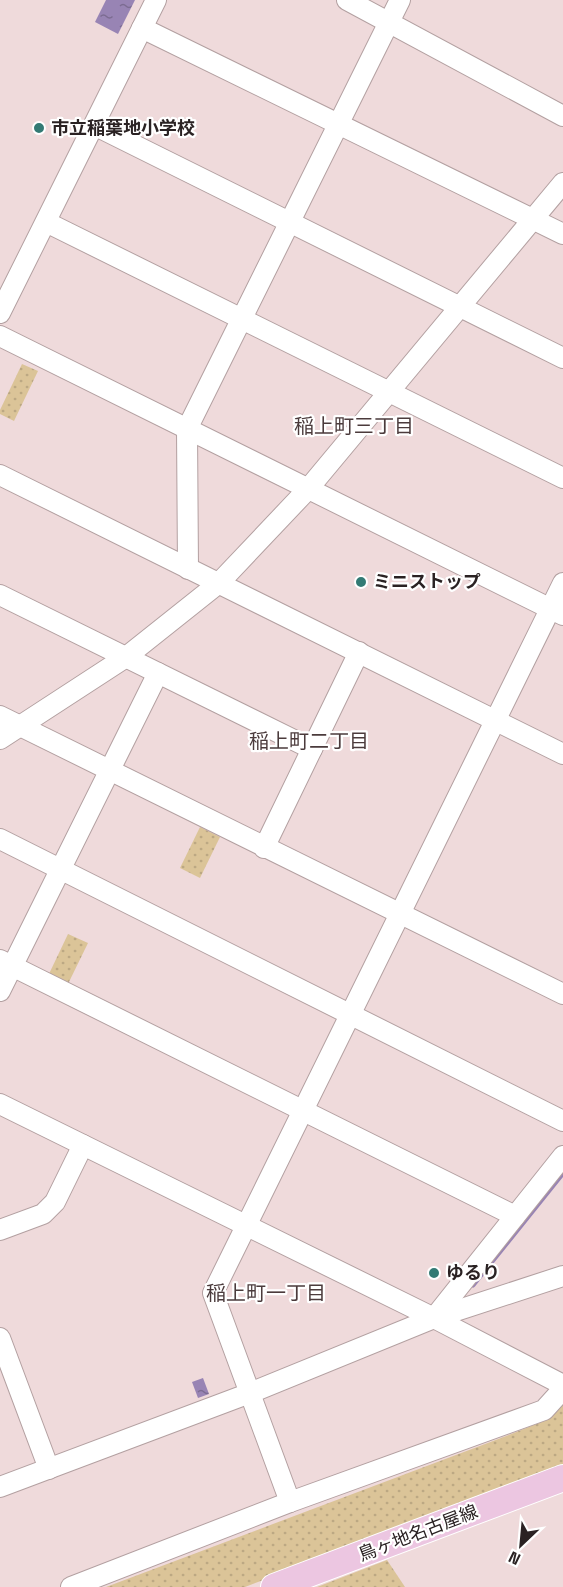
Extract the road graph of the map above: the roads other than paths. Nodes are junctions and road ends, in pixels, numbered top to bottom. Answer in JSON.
{"nodes":[{"id":1,"x":156,"y":0,"type":"edge"},
{"id":2,"x":347,"y":0,"type":"edge"},
{"id":3,"x":400,"y":0,"type":"edge"},
{"id":4,"x":390,"y":21,"type":"junction"},
{"id":5,"x":142,"y":28,"type":"junction"},
{"id":6,"x":563,"y":116,"type":"edge"},
{"id":7,"x":338,"y":124,"type":"junction"},
{"id":8,"x":94,"y":125,"type":"junction"},
{"id":9,"x":563,"y":183,"type":"edge"},
{"id":10,"x":532,"y":218,"type":"junction"},
{"id":11,"x":46,"y":222,"type":"junction"},
{"id":12,"x":290,"y":222,"type":"junction"},
{"id":13,"x":563,"y":234,"type":"edge"},
{"id":14,"x":459,"y":306,"type":"junction"},
{"id":15,"x":0,"y":313,"type":"edge"},
{"id":16,"x":241,"y":319,"type":"junction"},
{"id":17,"x":0,"y":336,"type":"edge"},
{"id":18,"x":563,"y":358,"type":"edge"},
{"id":19,"x":389,"y":392,"type":"junction"},
{"id":20,"x":187,"y":429,"type":"junction"},
{"id":21,"x":0,"y":475,"type":"edge"},
{"id":22,"x":563,"y":478,"type":"edge"},
{"id":23,"x":308,"y":489,"type":"junction"},
{"id":24,"x":188,"y":569,"type":"junction"},
{"id":25,"x":219,"y":583,"type":"junction"},
{"id":26,"x":563,"y":583,"type":"edge"},
{"id":27,"x":0,"y":595,"type":"edge"},
{"id":28,"x":556,"y":612,"type":"edge"},
{"id":29,"x":359,"y":652,"type":"junction"},
{"id":30,"x":126,"y":657,"type":"junction"},
{"id":31,"x":158,"y":673,"type":"junction"},
{"id":32,"x":0,"y":716,"type":"edge"},
{"id":33,"x":495,"y":719,"type":"junction"},
{"id":34,"x":20,"y":726,"type":"junction"},
{"id":35,"x":0,"y":739,"type":"edge"},
{"id":36,"x":312,"y":750,"type":"junction"},
{"id":37,"x":563,"y":754,"type":"edge"},
{"id":38,"x":110,"y":771,"type":"junction"},
{"id":39,"x":0,"y":838,"type":"edge"},
{"id":40,"x":264,"y":848,"type":"junction"},
{"id":41,"x":61,"y":870,"type":"junction"},
{"id":42,"x":398,"y":915,"type":"junction"},
{"id":43,"x":6,"y":963,"type":"edge"},
{"id":44,"x":0,"y":991,"type":"edge"},
{"id":45,"x":563,"y":994,"type":"edge"},
{"id":46,"x":348,"y":1015,"type":"junction"},
{"id":47,"x":0,"y":1104,"type":"edge"},
{"id":48,"x":302,"y":1110,"type":"junction"},
{"id":49,"x":563,"y":1121,"type":"edge"},
{"id":50,"x":83,"y":1145,"type":"junction"},
{"id":51,"x":563,"y":1156,"type":"edge"},
{"id":52,"x":515,"y":1216,"type":"junction"},
{"id":53,"x":244,"y":1225,"type":"junction"},
{"id":54,"x":0,"y":1230,"type":"edge"},
{"id":55,"x":563,"y":1276,"type":"edge"},
{"id":56,"x":434,"y":1318,"type":"junction"},
{"id":57,"x":2,"y":1350,"type":"edge"},
{"id":58,"x":540,"y":1375,"type":"junction"},
{"id":59,"x":563,"y":1379,"type":"edge"},
{"id":60,"x":563,"y":1387,"type":"edge"},
{"id":61,"x":250,"y":1393,"type":"junction"},
{"id":62,"x":49,"y":1469,"type":"junction"},
{"id":63,"x":563,"y":1478,"type":"edge"},
{"id":64,"x":0,"y":1487,"type":"edge"},
{"id":65,"x":290,"y":1502,"type":"junction"},
{"id":66,"x":71,"y":1587,"type":"edge"},
{"id":67,"x":274,"y":1587,"type":"edge"}],
"edges":[{"from":1,"to":5,"type":"street"},
{"from":2,"to":4,"type":"street"},
{"from":3,"to":4,"type":"street"},
{"from":4,"to":6,"type":"street"},
{"from":4,"to":7,"type":"street"},
{"from":5,"to":7,"type":"street"},
{"from":5,"to":8,"type":"street"},
{"from":7,"to":10,"type":"street"},
{"from":7,"to":12,"type":"street"},
{"from":8,"to":11,"type":"street"},
{"from":8,"to":12,"type":"street"},
{"from":9,"to":10,"type":"street"},
{"from":10,"to":13,"type":"street"},
{"from":10,"to":14,"type":"street"},
{"from":11,"to":15,"type":"street"},
{"from":11,"to":16,"type":"street"},
{"from":12,"to":14,"type":"street"},
{"from":12,"to":16,"type":"street"},
{"from":14,"to":18,"type":"street"},
{"from":14,"to":19,"type":"street"},
{"from":16,"to":19,"type":"street"},
{"from":16,"to":20,"type":"street"},
{"from":17,"to":20,"type":"street"},
{"from":19,"to":22,"type":"street"},
{"from":19,"to":23,"type":"street"},
{"from":20,"to":23,"type":"street"},
{"from":20,"to":24,"type":"street"},
{"from":21,"to":24,"type":"street"},
{"from":23,"to":25,"type":"street"},
{"from":23,"to":28,"type":"street"},
{"from":24,"to":25,"type":"street"},
{"from":25,"to":29,"type":"street"},
{"from":25,"to":30,"type":"street"},
{"from":26,"to":28,"type":"street"},
{"from":27,"to":30,"type":"street"},
{"from":28,"to":33,"type":"street"},
{"from":29,"to":33,"type":"street"},
{"from":29,"to":36,"type":"street"},
{"from":30,"to":31,"type":"street"},
{"from":30,"to":34,"type":"street"},
{"from":31,"to":36,"type":"street"},
{"from":31,"to":38,"type":"street"},
{"from":32,"to":34,"type":"street"},
{"from":33,"to":37,"type":"street"},
{"from":33,"to":42,"type":"street"},
{"from":34,"to":35,"type":"street"},
{"from":34,"to":38,"type":"street"},
{"from":36,"to":40,"type":"street"},
{"from":38,"to":40,"type":"street"},
{"from":38,"to":41,"type":"street"},
{"from":39,"to":41,"type":"street"},
{"from":40,"to":42,"type":"street"},
{"from":41,"to":43,"type":"street"},
{"from":41,"to":46,"type":"street"},
{"from":42,"to":45,"type":"street"},
{"from":42,"to":46,"type":"street"},
{"from":43,"to":44,"type":"street"},
{"from":43,"to":48,"type":"street"},
{"from":46,"to":48,"type":"street"},
{"from":46,"to":49,"type":"street"},
{"from":47,"to":50,"type":"street"},
{"from":48,"to":52,"type":"street"},
{"from":48,"to":53,"type":"street"},
{"from":50,"to":53,"type":"street"},
{"from":50,"to":54,"type":"street"},
{"from":51,"to":52,"type":"street"},
{"from":52,"to":56,"type":"street"},
{"from":53,"to":56,"type":"street"},
{"from":53,"to":61,"type":"street"},
{"from":55,"to":56,"type":"street"},
{"from":56,"to":58,"type":"street"},
{"from":56,"to":61,"type":"street"},
{"from":57,"to":62,"type":"street"},
{"from":58,"to":59,"type":"street"},
{"from":58,"to":60,"type":"street"},
{"from":60,"to":65,"type":"street"},
{"from":61,"to":62,"type":"street"},
{"from":61,"to":65,"type":"street"},
{"from":62,"to":64,"type":"street"},
{"from":63,"to":67,"type":"main road","name":"鳥ヶ地名古屋線"},
{"from":65,"to":66,"type":"street"}]}
